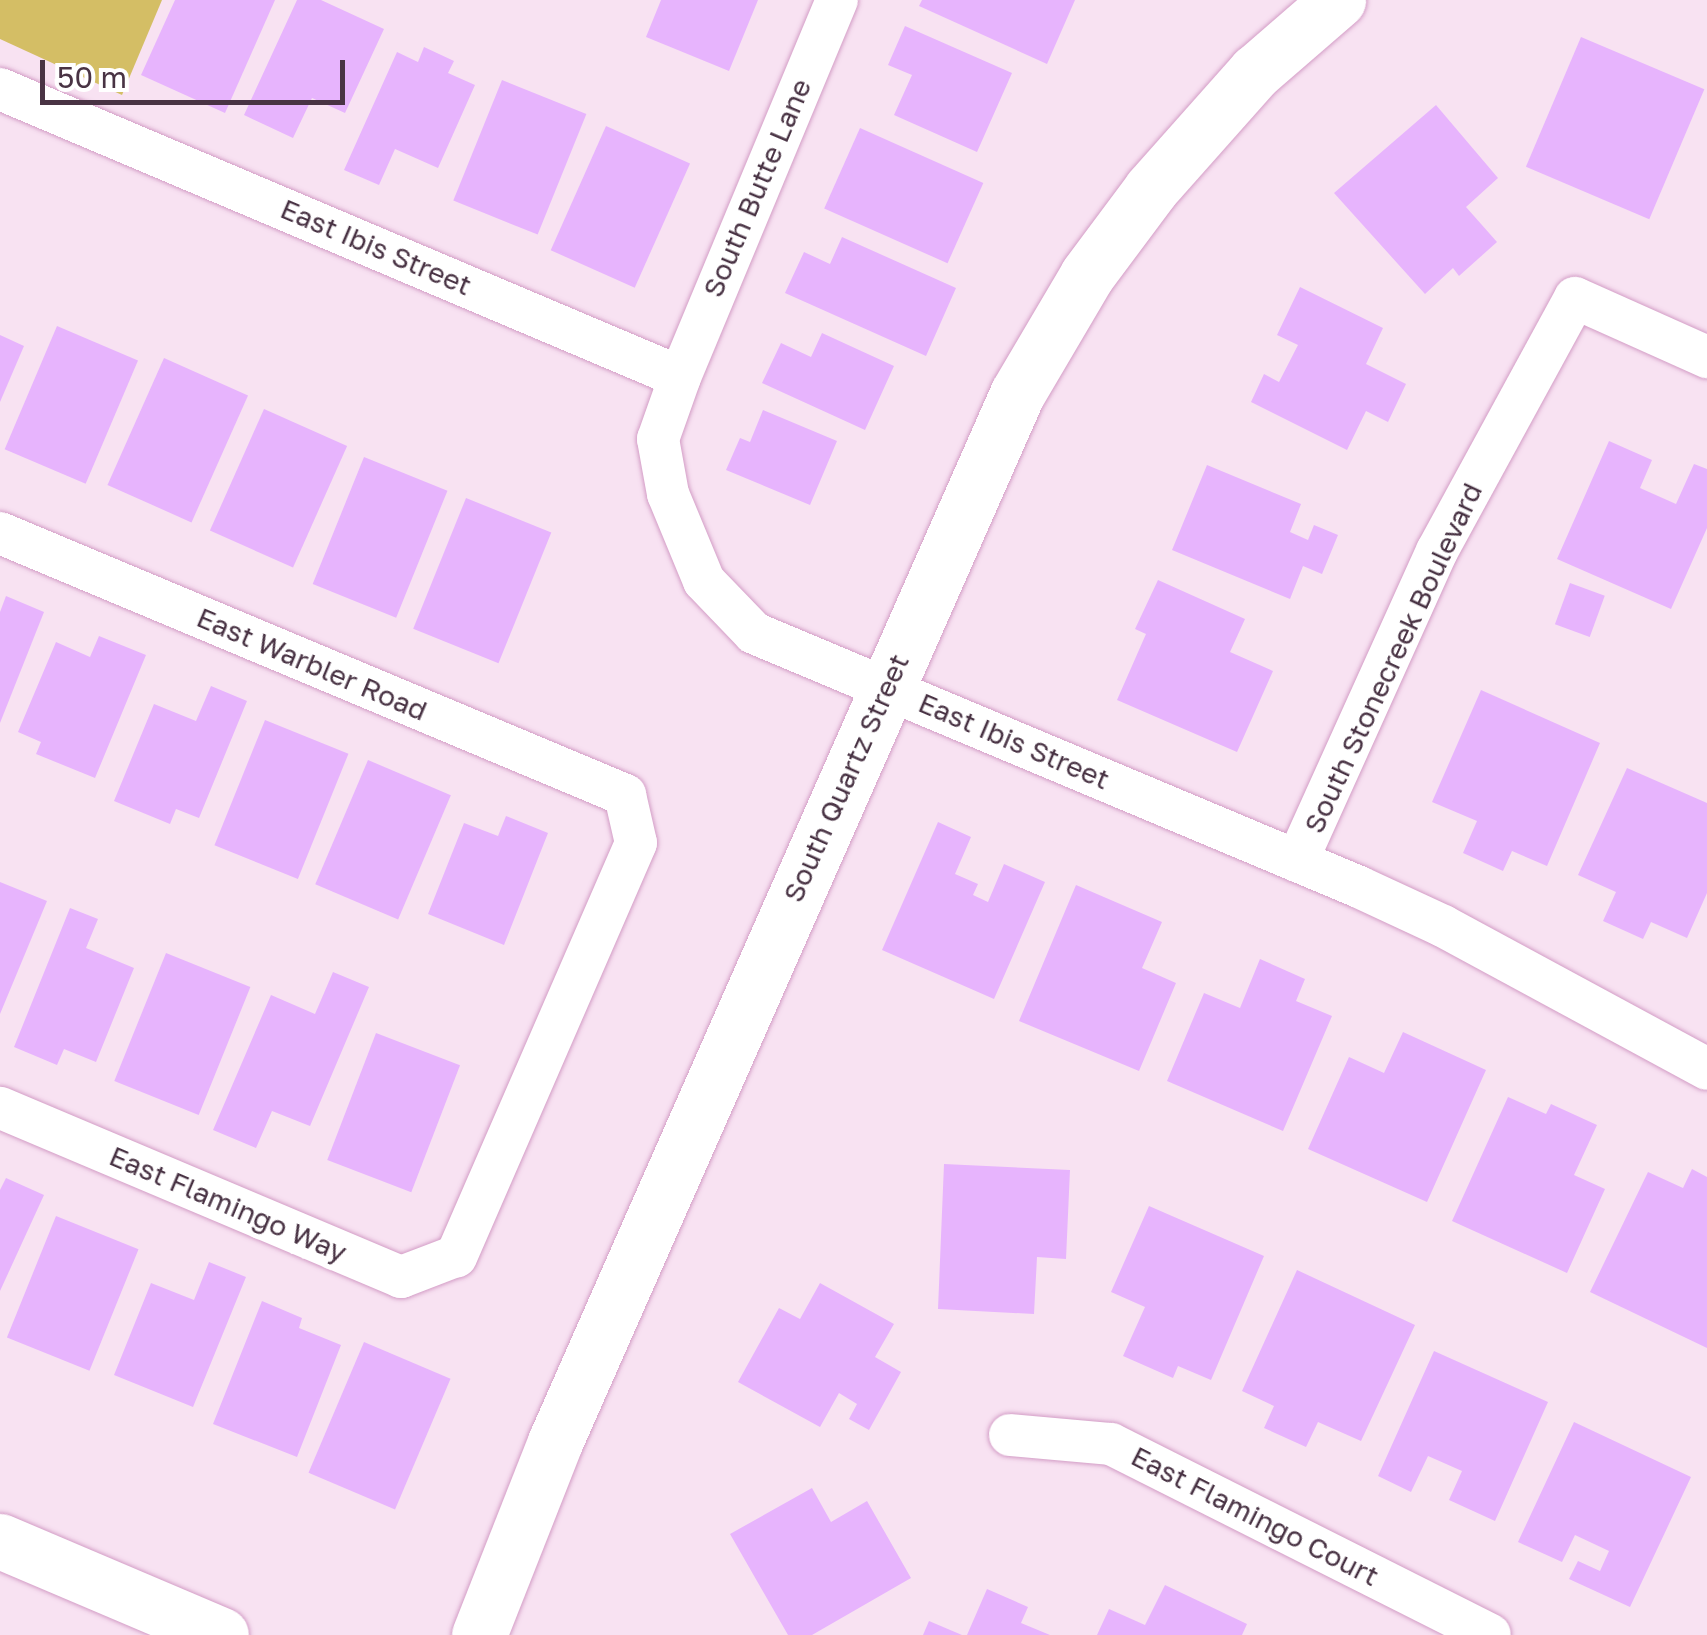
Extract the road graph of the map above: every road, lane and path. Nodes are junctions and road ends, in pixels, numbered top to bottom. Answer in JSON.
{"nodes":[{"id":1,"x":836,"y":0,"type":"edge"},
{"id":2,"x":1338,"y":0,"type":"edge"},
{"id":3,"x":0,"y":90,"type":"edge"},
{"id":4,"x":1707,"y":357,"type":"edge"},
{"id":5,"x":680,"y":378,"type":"junction"},
{"id":6,"x":0,"y":533,"type":"edge"},
{"id":7,"x":886,"y":688,"type":"junction"},
{"id":8,"x":1297,"y":861,"type":"junction"},
{"id":9,"x":1707,"y":1069,"type":"edge"},
{"id":10,"x":0,"y":1108,"type":"edge"},
{"id":11,"x":456,"y":1256,"type":"joint"},
{"id":12,"x":1010,"y":1434,"type":"dead end"},
{"id":13,"x":0,"y":1540,"type":"edge"},
{"id":14,"x":221,"y":1635,"type":"edge"},
{"id":15,"x":479,"y":1635,"type":"edge"},
{"id":16,"x":1490,"y":1635,"type":"edge"}],
"edges":[{"from":1,"to":5,"type":"street","name":"South Butte Lane"},
{"from":2,"to":7,"type":"street","name":"South Quartz Street"},
{"from":3,"to":5,"type":"street","name":"East Ibis Street"},
{"from":4,"to":8,"type":"street","name":"South Stonecreek Boulevard"},
{"from":5,"to":7,"type":"street","name":"East Ibis Street"},
{"from":6,"to":11,"type":"street","name":"East Warbler Road"},
{"from":7,"to":8,"type":"street","name":"East Ibis Street"},
{"from":7,"to":15,"type":"street","name":"South Quartz Street"},
{"from":8,"to":9,"type":"street","name":"East Ibis Street"},
{"from":10,"to":11,"type":"street","name":"East Flamingo Way"},
{"from":12,"to":16,"type":"street","name":"East Flamingo Court"},
{"from":13,"to":14,"type":"street"}]}
